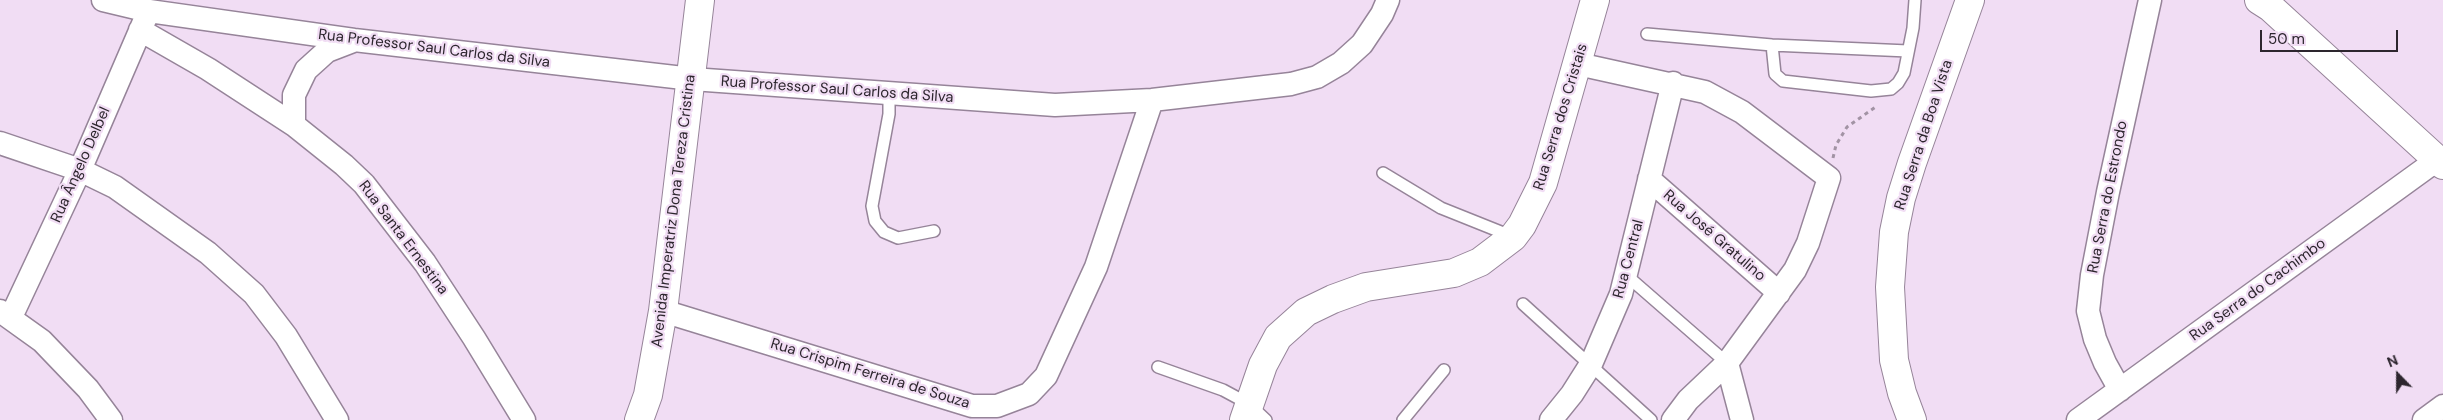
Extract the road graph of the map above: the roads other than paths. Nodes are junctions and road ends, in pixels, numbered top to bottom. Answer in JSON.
{"nodes":[{"id":1,"x":103,"y":0,"type":"edge"},
{"id":2,"x":700,"y":0,"type":"edge"},
{"id":3,"x":1388,"y":0,"type":"edge"},
{"id":4,"x":1594,"y":0,"type":"edge"},
{"id":5,"x":1915,"y":0,"type":"edge"},
{"id":6,"x":1970,"y":0,"type":"edge"},
{"id":7,"x":2150,"y":0,"type":"edge"},
{"id":8,"x":2258,"y":0,"type":"edge"},
{"id":9,"x":144,"y":21,"type":"junction"},
{"id":10,"x":1647,"y":34,"type":"dead end"},
{"id":11,"x":354,"y":40,"type":"junction"},
{"id":12,"x":1772,"y":45,"type":"junction"},
{"id":13,"x":1908,"y":51,"type":"junction"},
{"id":14,"x":1578,"y":64,"type":"junction"},
{"id":15,"x":692,"y":79,"type":"junction"},
{"id":16,"x":1673,"y":84,"type":"junction"},
{"id":17,"x":889,"y":94,"type":"junction"},
{"id":18,"x":1152,"y":100,"type":"junction"},
{"id":19,"x":294,"y":125,"type":"junction"},
{"id":20,"x":0,"y":143,"type":"edge"},
{"id":21,"x":2440,"y":163,"type":"edge"},
{"id":22,"x":80,"y":170,"type":"junction"},
{"id":23,"x":1383,"y":173,"type":"dead end"},
{"id":24,"x":1649,"y":179,"type":"junction"},
{"id":25,"x":934,"y":231,"type":"dead end"},
{"id":26,"x":1513,"y":237,"type":"junction"},
{"id":27,"x":1626,"y":275,"type":"junction"},
{"id":28,"x":1779,"y":294,"type":"junction"},
{"id":29,"x":1523,"y":304,"type":"dead end"},
{"id":30,"x":663,"y":310,"type":"junction"},
{"id":31,"x":5,"y":314,"type":"edge"},
{"id":32,"x":1727,"y":363,"type":"junction"},
{"id":33,"x":1591,"y":364,"type":"junction"},
{"id":34,"x":1158,"y":367,"type":"dead end"},
{"id":35,"x":1444,"y":370,"type":"dead end"},
{"id":36,"x":2120,"y":390,"type":"junction"},
{"id":37,"x":2443,"y":406,"type":"edge"},
{"id":38,"x":1253,"y":415,"type":"edge"},
{"id":39,"x":112,"y":420,"type":"edge"},
{"id":40,"x":337,"y":420,"type":"edge"},
{"id":41,"x":524,"y":420,"type":"edge"},
{"id":42,"x":639,"y":420,"type":"edge"},
{"id":43,"x":1403,"y":420,"type":"edge"},
{"id":44,"x":1551,"y":420,"type":"edge"},
{"id":45,"x":1651,"y":420,"type":"edge"},
{"id":46,"x":1672,"y":420,"type":"edge"},
{"id":47,"x":1742,"y":420,"type":"edge"},
{"id":48,"x":1912,"y":420,"type":"edge"},
{"id":49,"x":2078,"y":420,"type":"edge"},
{"id":50,"x":2424,"y":420,"type":"edge"}],
"edges":[{"from":1,"to":9,"type":"street","name":"Rua Professor Saul Carlos da Silva"},
{"from":2,"to":15,"type":"street","name":"Avenida Imperatriz Dona Tereza Cristina"},
{"from":3,"to":18,"type":"street","name":"Rua Professor Saul Carlos da Silva"},
{"from":4,"to":14,"type":"street","name":"Rua Serra dos Cristais"},
{"from":5,"to":13,"type":"lane"},
{"from":6,"to":48,"type":"street","name":"Rua Serra da Boa Vista"},
{"from":7,"to":36,"type":"street","name":"Rua Serra do Estrondo"},
{"from":8,"to":21,"type":"street"},
{"from":9,"to":11,"type":"street","name":"Rua Professor Saul Carlos da Silva"},
{"from":9,"to":19,"type":"street","name":"Rua Santa Ernestina"},
{"from":9,"to":22,"type":"street","name":"Rua Ângelo Delbel"},
{"from":10,"to":12,"type":"lane"},
{"from":11,"to":15,"type":"street","name":"Rua Professor Saul Carlos da Silva"},
{"from":11,"to":19,"type":"street"},
{"from":12,"to":13,"type":"lane"},
{"from":12,"to":13,"type":"lane"},
{"from":14,"to":16,"type":"street"},
{"from":14,"to":26,"type":"street","name":"Rua Serra dos Cristais"},
{"from":15,"to":17,"type":"street","name":"Rua Professor Saul Carlos da Silva"},
{"from":15,"to":30,"type":"street","name":"Avenida Imperatriz Dona Tereza Cristina"},
{"from":16,"to":24,"type":"street","name":"Rua Central"},
{"from":16,"to":28,"type":"street"},
{"from":17,"to":18,"type":"street","name":"Rua Professor Saul Carlos da Silva"},
{"from":17,"to":25,"type":"lane"},
{"from":18,"to":30,"type":"street","name":"Rua Crispim Ferreira de Souza"},
{"from":19,"to":41,"type":"street","name":"Rua Santa Ernestina"},
{"from":20,"to":22,"type":"street"},
{"from":21,"to":36,"type":"street","name":"Rua Serra do Cachimbo"},
{"from":22,"to":31,"type":"street","name":"Rua Ângelo Delbel"},
{"from":22,"to":40,"type":"street"},
{"from":23,"to":26,"type":"lane"},
{"from":24,"to":27,"type":"street","name":"Rua Central"},
{"from":24,"to":28,"type":"street","name":"Rua José Gratulino"},
{"from":26,"to":38,"type":"street","name":"Rua Serra dos Cristais"},
{"from":27,"to":32,"type":"lane"},
{"from":27,"to":33,"type":"street","name":"Rua Central"},
{"from":28,"to":32,"type":"street"},
{"from":29,"to":33,"type":"lane"},
{"from":30,"to":42,"type":"street","name":"Avenida Imperatriz Dona Tereza Cristina"},
{"from":31,"to":39,"type":"street"},
{"from":32,"to":46,"type":"street"},
{"from":32,"to":47,"type":"street"},
{"from":33,"to":44,"type":"street","name":"Rua Central"},
{"from":33,"to":45,"type":"lane"},
{"from":34,"to":38,"type":"lane"},
{"from":35,"to":43,"type":"lane"},
{"from":36,"to":49,"type":"street","name":"Rua Serra do Cachimbo"},
{"from":37,"to":50,"type":"street"}]}
